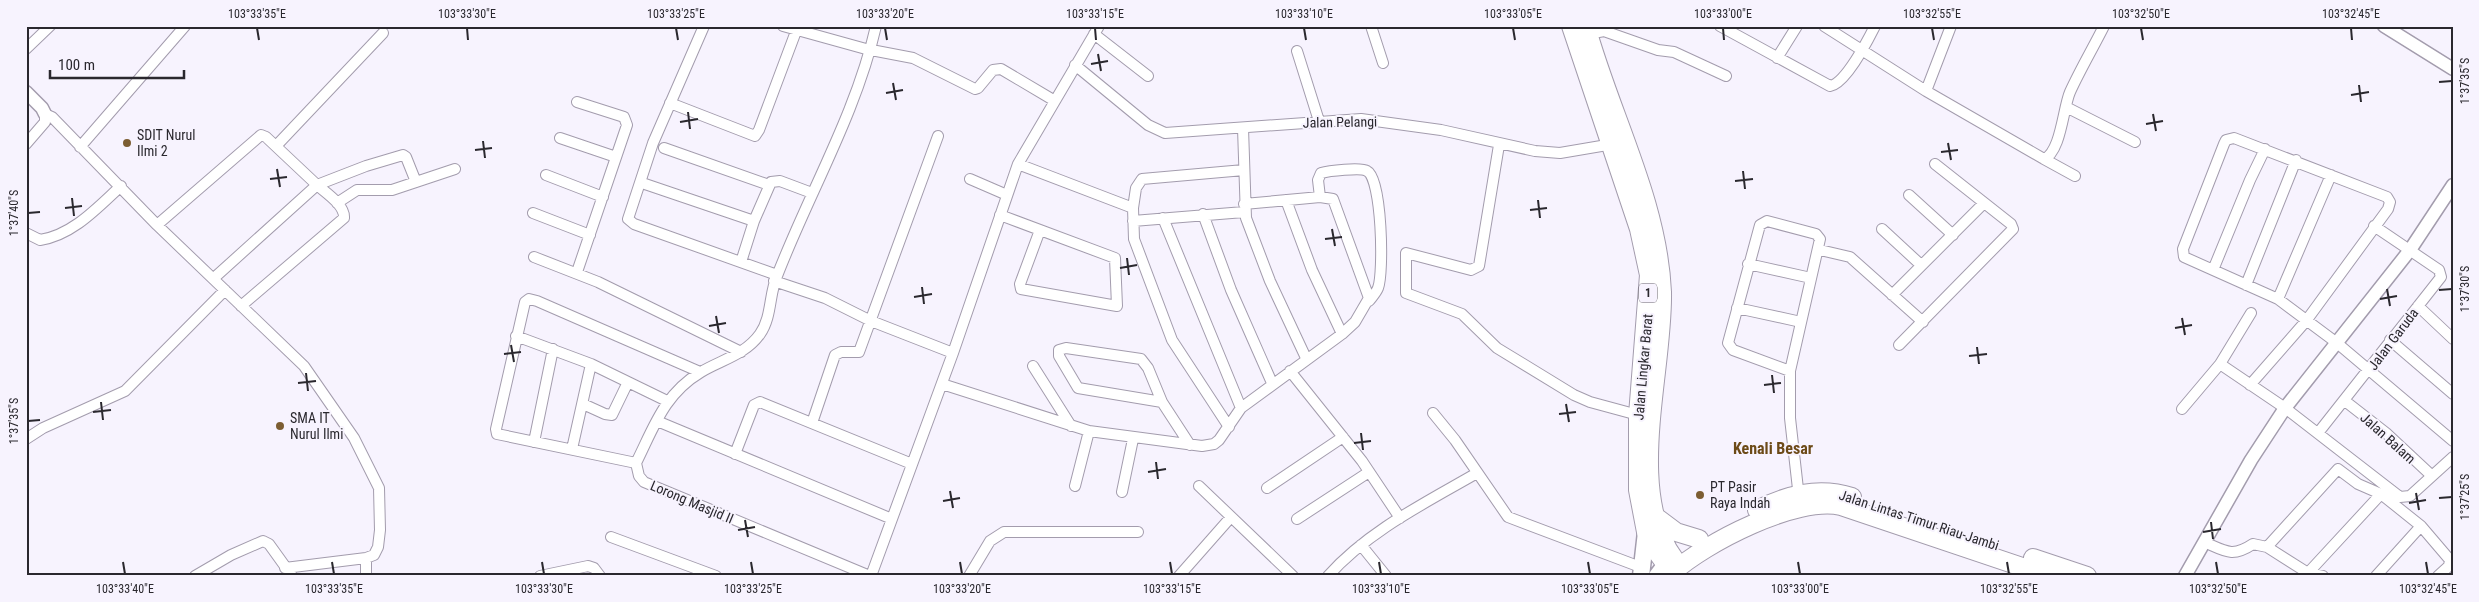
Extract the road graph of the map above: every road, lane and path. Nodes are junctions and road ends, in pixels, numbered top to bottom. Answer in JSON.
{"nodes":[{"id":1,"x":50,"y":26,"type":"edge"},
{"id":2,"x":186,"y":26,"type":"edge"},
{"id":3,"x":704,"y":26,"type":"edge"},
{"id":4,"x":783,"y":26,"type":"edge"},
{"id":5,"x":876,"y":26,"type":"edge"},
{"id":6,"x":1371,"y":26,"type":"edge"},
{"id":7,"x":1571,"y":26,"type":"edge"},
{"id":8,"x":1720,"y":26,"type":"edge"},
{"id":9,"x":1797,"y":26,"type":"edge"},
{"id":10,"x":1824,"y":26,"type":"edge"},
{"id":11,"x":1875,"y":26,"type":"edge"},
{"id":12,"x":1951,"y":26,"type":"edge"},
{"id":13,"x":2104,"y":26,"type":"edge"},
{"id":14,"x":2384,"y":26,"type":"edge"},
{"id":15,"x":797,"y":28,"type":"edge"},
{"id":16,"x":1097,"y":30,"type":"edge"},
{"id":17,"x":1587,"y":30,"type":"edge"},
{"id":18,"x":383,"y":33,"type":"dead end"},
{"id":19,"x":26,"y":49,"type":"edge"},
{"id":20,"x":871,"y":50,"type":"junction"},
{"id":21,"x":1862,"y":50,"type":"junction"},
{"id":22,"x":1297,"y":51,"type":"dead end"},
{"id":23,"x":1777,"y":58,"type":"junction"},
{"id":24,"x":1383,"y":63,"type":"dead end"},
{"id":25,"x":1075,"y":65,"type":"junction"},
{"id":26,"x":2453,"y":69,"type":"edge"},
{"id":27,"x":1148,"y":76,"type":"dead end"},
{"id":28,"x":1726,"y":76,"type":"dead end"},
{"id":29,"x":1926,"y":91,"type":"junction"},
{"id":30,"x":26,"y":92,"type":"edge"},
{"id":31,"x":1054,"y":101,"type":"junction"},
{"id":32,"x":577,"y":102,"type":"dead end"},
{"id":33,"x":670,"y":103,"type":"junction"},
{"id":34,"x":2066,"y":107,"type":"junction"},
{"id":35,"x":45,"y":114,"type":"junction"},
{"id":36,"x":1320,"y":121,"type":"junction"},
{"id":37,"x":1243,"y":128,"type":"junction"},
{"id":38,"x":938,"y":136,"type":"dead end"},
{"id":39,"x":560,"y":138,"type":"dead end"},
{"id":40,"x":2135,"y":142,"type":"dead end"},
{"id":41,"x":1618,"y":143,"type":"junction"},
{"id":42,"x":26,"y":144,"type":"edge"},
{"id":43,"x":1499,"y":145,"type":"junction"},
{"id":44,"x":276,"y":146,"type":"junction"},
{"id":45,"x":80,"y":148,"type":"junction"},
{"id":46,"x":664,"y":148,"type":"dead end"},
{"id":47,"x":2266,"y":149,"type":"junction"},
{"id":48,"x":616,"y":158,"type":"junction"},
{"id":49,"x":2044,"y":159,"type":"junction"},
{"id":50,"x":2296,"y":160,"type":"junction"},
{"id":51,"x":1018,"y":164,"type":"junction"},
{"id":52,"x":1935,"y":164,"type":"dead end"},
{"id":53,"x":455,"y":170,"type":"dead end"},
{"id":54,"x":1244,"y":170,"type":"junction"},
{"id":55,"x":546,"y":175,"type":"dead end"},
{"id":56,"x":2331,"y":175,"type":"junction"},
{"id":57,"x":2074,"y":176,"type":"dead end"},
{"id":58,"x":970,"y":179,"type":"dead end"},
{"id":59,"x":416,"y":182,"type":"junction"},
{"id":60,"x":645,"y":184,"type":"dead end"},
{"id":61,"x":316,"y":185,"type":"junction"},
{"id":62,"x":769,"y":185,"type":"junction"},
{"id":63,"x":2453,"y":185,"type":"edge"},
{"id":64,"x":121,"y":186,"type":"junction"},
{"id":65,"x":812,"y":193,"type":"junction"},
{"id":66,"x":1007,"y":195,"type":"junction"},
{"id":67,"x":1909,"y":195,"type":"dead end"},
{"id":68,"x":603,"y":196,"type":"junction"},
{"id":69,"x":1320,"y":197,"type":"junction"},
{"id":70,"x":1286,"y":200,"type":"junction"},
{"id":71,"x":337,"y":203,"type":"junction"},
{"id":72,"x":1984,"y":203,"type":"junction"},
{"id":73,"x":1133,"y":208,"type":"junction"},
{"id":74,"x":1244,"y":208,"type":"junction"},
{"id":75,"x":534,"y":213,"type":"dead end"},
{"id":76,"x":1203,"y":214,"type":"junction"},
{"id":77,"x":1000,"y":215,"type":"junction"},
{"id":78,"x":1163,"y":218,"type":"junction"},
{"id":79,"x":754,"y":221,"type":"junction"},
{"id":80,"x":1133,"y":221,"type":"junction"},
{"id":81,"x":157,"y":225,"type":"junction"},
{"id":82,"x":2374,"y":226,"type":"junction"},
{"id":83,"x":1882,"y":229,"type":"dead end"},
{"id":84,"x":1040,"y":230,"type":"junction"},
{"id":85,"x":26,"y":233,"type":"edge"},
{"id":86,"x":590,"y":235,"type":"junction"},
{"id":87,"x":1953,"y":236,"type":"junction"},
{"id":88,"x":1820,"y":250,"type":"junction"},
{"id":89,"x":2410,"y":250,"type":"junction"},
{"id":90,"x":534,"y":257,"type":"dead end"},
{"id":91,"x":741,"y":262,"type":"junction"},
{"id":92,"x":1748,"y":264,"type":"junction"},
{"id":93,"x":1921,"y":265,"type":"junction"},
{"id":94,"x":2214,"y":270,"type":"junction"},
{"id":95,"x":577,"y":272,"type":"junction"},
{"id":96,"x":214,"y":278,"type":"junction"},
{"id":97,"x":776,"y":278,"type":"junction"},
{"id":98,"x":1811,"y":278,"type":"junction"},
{"id":99,"x":2246,"y":285,"type":"junction"},
{"id":100,"x":225,"y":290,"type":"junction"},
{"id":101,"x":1892,"y":295,"type":"junction"},
{"id":102,"x":2278,"y":299,"type":"junction"},
{"id":103,"x":1369,"y":301,"type":"junction"},
{"id":104,"x":241,"y":306,"type":"junction"},
{"id":105,"x":2418,"y":306,"type":"junction"},
{"id":106,"x":1738,"y":308,"type":"junction"},
{"id":107,"x":2252,"y":313,"type":"dead end"},
{"id":108,"x":871,"y":321,"type":"junction"},
{"id":109,"x":2306,"y":321,"type":"junction"},
{"id":110,"x":1801,"y":322,"type":"junction"},
{"id":111,"x":1923,"y":322,"type":"junction"},
{"id":112,"x":1342,"y":334,"type":"junction"},
{"id":113,"x":2451,"y":334,"type":"edge"},
{"id":114,"x":516,"y":336,"type":"junction"},
{"id":115,"x":2390,"y":340,"type":"junction"},
{"id":116,"x":2338,"y":343,"type":"junction"},
{"id":117,"x":1899,"y":345,"type":"dead end"},
{"id":118,"x":553,"y":349,"type":"junction"},
{"id":119,"x":741,"y":352,"type":"junction"},
{"id":120,"x":953,"y":353,"type":"junction"},
{"id":121,"x":1306,"y":358,"type":"junction"},
{"id":122,"x":591,"y":364,"type":"junction"},
{"id":123,"x":2220,"y":364,"type":"junction"},
{"id":124,"x":1033,"y":366,"type":"dead end"},
{"id":125,"x":2369,"y":370,"type":"junction"},
{"id":126,"x":1290,"y":371,"type":"junction"},
{"id":127,"x":1790,"y":371,"type":"junction"},
{"id":128,"x":700,"y":372,"type":"junction"},
{"id":129,"x":628,"y":382,"type":"junction"},
{"id":130,"x":1272,"y":383,"type":"junction"},
{"id":131,"x":942,"y":384,"type":"junction"},
{"id":132,"x":2250,"y":385,"type":"junction"},
{"id":133,"x":2453,"y":394,"type":"edge"},
{"id":134,"x":667,"y":401,"type":"junction"},
{"id":135,"x":2345,"y":401,"type":"junction"},
{"id":136,"x":1162,"y":402,"type":"junction"},
{"id":137,"x":583,"y":404,"type":"junction"},
{"id":138,"x":1241,"y":408,"type":"junction"},
{"id":139,"x":2285,"y":408,"type":"junction"},
{"id":140,"x":2182,"y":409,"type":"dead end"},
{"id":141,"x":1433,"y":413,"type":"dead end"},
{"id":142,"x":1638,"y":414,"type":"junction"},
{"id":143,"x":657,"y":421,"type":"junction"},
{"id":144,"x":812,"y":423,"type":"junction"},
{"id":145,"x":1071,"y":426,"type":"junction"},
{"id":146,"x":1229,"y":427,"type":"junction"},
{"id":147,"x":1089,"y":431,"type":"junction"},
{"id":148,"x":2318,"y":433,"type":"junction"},
{"id":149,"x":1342,"y":437,"type":"junction"},
{"id":150,"x":26,"y":439,"type":"edge"},
{"id":151,"x":1133,"y":439,"type":"junction"},
{"id":152,"x":2453,"y":441,"type":"edge"},
{"id":153,"x":534,"y":442,"type":"junction"},
{"id":154,"x":1190,"y":445,"type":"junction"},
{"id":155,"x":572,"y":449,"type":"junction"},
{"id":156,"x":2338,"y":449,"type":"junction"},
{"id":157,"x":735,"y":454,"type":"junction"},
{"id":158,"x":2453,"y":457,"type":"edge"},
{"id":159,"x":636,"y":463,"type":"junction"},
{"id":160,"x":912,"y":464,"type":"junction"},
{"id":161,"x":2338,"y":469,"type":"junction"},
{"id":162,"x":1369,"y":472,"type":"junction"},
{"id":163,"x":1477,"y":473,"type":"junction"},
{"id":164,"x":2431,"y":475,"type":"junction"},
{"id":165,"x":1075,"y":486,"type":"dead end"},
{"id":166,"x":1199,"y":486,"type":"dead end"},
{"id":167,"x":1267,"y":488,"type":"dead end"},
{"id":168,"x":1122,"y":492,"type":"dead end"},
{"id":169,"x":2381,"y":494,"type":"junction"},
{"id":170,"x":1800,"y":500,"type":"junction"},
{"id":171,"x":1232,"y":517,"type":"junction"},
{"id":172,"x":1656,"y":517,"type":"junction"},
{"id":173,"x":1400,"y":518,"type":"junction"},
{"id":174,"x":892,"y":519,"type":"junction"},
{"id":175,"x":1297,"y":519,"type":"dead end"},
{"id":176,"x":2421,"y":526,"type":"junction"},
{"id":177,"x":1138,"y":532,"type":"dead end"},
{"id":178,"x":611,"y":537,"type":"dead end"},
{"id":179,"x":1699,"y":539,"type":"junction"},
{"id":180,"x":2204,"y":542,"type":"junction"},
{"id":181,"x":1973,"y":544,"type":"junction"},
{"id":182,"x":1362,"y":545,"type":"junction"},
{"id":183,"x":2267,"y":547,"type":"junction"},
{"id":184,"x":366,"y":558,"type":"junction"},
{"id":185,"x":1663,"y":569,"type":"edge"},
{"id":186,"x":289,"y":572,"type":"edge"},
{"id":187,"x":2308,"y":573,"type":"junction"},
{"id":188,"x":195,"y":576,"type":"edge"},
{"id":189,"x":366,"y":576,"type":"edge"},
{"id":190,"x":540,"y":576,"type":"edge"},
{"id":191,"x":600,"y":576,"type":"edge"},
{"id":192,"x":716,"y":576,"type":"edge"},
{"id":193,"x":870,"y":576,"type":"edge"},
{"id":194,"x":969,"y":576,"type":"edge"},
{"id":195,"x":1179,"y":576,"type":"edge"},
{"id":196,"x":1293,"y":576,"type":"edge"},
{"id":197,"x":1328,"y":576,"type":"edge"},
{"id":198,"x":1386,"y":576,"type":"edge"},
{"id":199,"x":2049,"y":576,"type":"edge"},
{"id":200,"x":2087,"y":576,"type":"edge"},
{"id":201,"x":2185,"y":576,"type":"edge"},
{"id":202,"x":2323,"y":576,"type":"edge"},
{"id":203,"x":2376,"y":576,"type":"edge"},
{"id":204,"x":2438,"y":576,"type":"edge"}],
"edges":[{"from":1,"to":19,"type":"street"},
{"from":2,"to":45,"type":"street"},
{"from":3,"to":33,"type":"street"},
{"from":4,"to":15,"type":"street"},
{"from":5,"to":20,"type":"street"},
{"from":6,"to":24,"type":"street"},
{"from":7,"to":41,"type":"highway","name":"Jalan Lingkar Barat","number":"1"},
{"from":8,"to":23,"type":"street"},
{"from":9,"to":23,"type":"street"},
{"from":10,"to":21,"type":"street"},
{"from":11,"to":21,"type":"street"},
{"from":12,"to":29,"type":"street"},
{"from":13,"to":34,"type":"street"},
{"from":14,"to":26,"type":"street"},
{"from":15,"to":20,"type":"street"},
{"from":15,"to":33,"type":"street"},
{"from":16,"to":25,"type":"street"},
{"from":16,"to":27,"type":"street"},
{"from":17,"to":28,"type":"street"},
{"from":17,"to":41,"type":"highway","name":"Jalan Lingkar Barat","number":"1"},
{"from":18,"to":44,"type":"street"},
{"from":20,"to":31,"type":"street"},
{"from":20,"to":65,"type":"street"},
{"from":21,"to":23,"type":"street"},
{"from":21,"to":29,"type":"street"},
{"from":22,"to":36,"type":"street"},
{"from":25,"to":31,"type":"street"},
{"from":25,"to":37,"type":"street","name":"Jalan Pelangi"},
{"from":29,"to":49,"type":"street"},
{"from":30,"to":35,"type":"street"},
{"from":31,"to":51,"type":"street"},
{"from":32,"to":48,"type":"street"},
{"from":33,"to":91,"type":"street"},
{"from":34,"to":40,"type":"street"},
{"from":34,"to":49,"type":"street"},
{"from":35,"to":42,"type":"street"},
{"from":35,"to":45,"type":"street"},
{"from":36,"to":37,"type":"street","name":"Jalan Pelangi"},
{"from":36,"to":43,"type":"street","name":"Jalan Pelangi"},
{"from":37,"to":54,"type":"street"},
{"from":38,"to":108,"type":"street"},
{"from":39,"to":48,"type":"street"},
{"from":41,"to":43,"type":"street","name":"Jalan Pelangi"},
{"from":41,"to":142,"type":"highway","name":"Jalan Lingkar Barat","number":"1"},
{"from":41,"to":172,"type":"highway","name":"Jalan Lingkar Barat","number":"1"},
{"from":43,"to":142,"type":"street"},
{"from":44,"to":61,"type":"street"},
{"from":44,"to":81,"type":"street"},
{"from":45,"to":64,"type":"street"},
{"from":46,"to":62,"type":"street"},
{"from":47,"to":50,"type":"street"},
{"from":47,"to":94,"type":"street"},
{"from":47,"to":94,"type":"street"},
{"from":48,"to":68,"type":"street"},
{"from":49,"to":57,"type":"street"},
{"from":50,"to":56,"type":"street"},
{"from":50,"to":99,"type":"street"},
{"from":51,"to":66,"type":"street"},
{"from":51,"to":73,"type":"street"},
{"from":52,"to":72,"type":"street"},
{"from":53,"to":59,"type":"street"},
{"from":54,"to":73,"type":"street"},
{"from":54,"to":74,"type":"street"},
{"from":55,"to":68,"type":"street"},
{"from":56,"to":82,"type":"street"},
{"from":56,"to":102,"type":"street"},
{"from":58,"to":66,"type":"street"},
{"from":59,"to":61,"type":"street"},
{"from":59,"to":71,"type":"street"},
{"from":60,"to":79,"type":"street"},
{"from":61,"to":71,"type":"street"},
{"from":61,"to":96,"type":"street"},
{"from":62,"to":65,"type":"street"},
{"from":62,"to":79,"type":"street"},
{"from":63,"to":89,"type":"street"},
{"from":64,"to":81,"type":"street"},
{"from":64,"to":85,"type":"street"},
{"from":65,"to":97,"type":"street"},
{"from":66,"to":77,"type":"street"},
{"from":67,"to":87,"type":"street"},
{"from":68,"to":86,"type":"street"},
{"from":69,"to":70,"type":"street"},
{"from":69,"to":103,"type":"street"},
{"from":69,"to":103,"type":"street"},
{"from":70,"to":74,"type":"street"},
{"from":70,"to":112,"type":"street"},
{"from":71,"to":104,"type":"street"},
{"from":72,"to":87,"type":"street"},
{"from":72,"to":111,"type":"street"},
{"from":73,"to":80,"type":"street"},
{"from":74,"to":76,"type":"street"},
{"from":74,"to":121,"type":"street"},
{"from":75,"to":86,"type":"street"},
{"from":76,"to":78,"type":"street"},
{"from":76,"to":130,"type":"street"},
{"from":77,"to":84,"type":"street"},
{"from":77,"to":120,"type":"street"},
{"from":78,"to":80,"type":"street"},
{"from":78,"to":138,"type":"street"},
{"from":79,"to":91,"type":"street"},
{"from":80,"to":146,"type":"street"},
{"from":81,"to":96,"type":"street"},
{"from":82,"to":89,"type":"street"},
{"from":82,"to":109,"type":"street"},
{"from":83,"to":93,"type":"street"},
{"from":84,"to":84,"type":"street"},
{"from":86,"to":95,"type":"street"},
{"from":87,"to":93,"type":"street"},
{"from":88,"to":92,"type":"street"},
{"from":88,"to":98,"type":"street"},
{"from":88,"to":101,"type":"street"},
{"from":89,"to":105,"type":"street","name":"Jalan Garuda"},
{"from":89,"to":116,"type":"street"},
{"from":90,"to":95,"type":"street"},
{"from":91,"to":97,"type":"street"},
{"from":92,"to":98,"type":"street"},
{"from":92,"to":106,"type":"street"},
{"from":93,"to":101,"type":"street"},
{"from":94,"to":99,"type":"street"},
{"from":95,"to":119,"type":"street"},
{"from":96,"to":100,"type":"street"},
{"from":97,"to":108,"type":"street"},
{"from":97,"to":119,"type":"street"},
{"from":98,"to":110,"type":"street"},
{"from":99,"to":102,"type":"street"},
{"from":100,"to":104,"type":"street"},
{"from":100,"to":150,"type":"street"},
{"from":101,"to":111,"type":"street"},
{"from":102,"to":109,"type":"street"},
{"from":103,"to":112,"type":"street"},
{"from":104,"to":184,"type":"street"},
{"from":105,"to":113,"type":"street"},
{"from":105,"to":115,"type":"street","name":"Jalan Garuda"},
{"from":106,"to":110,"type":"street"},
{"from":106,"to":127,"type":"street"},
{"from":107,"to":123,"type":"street"},
{"from":108,"to":120,"type":"street"},
{"from":108,"to":144,"type":"street"},
{"from":109,"to":116,"type":"street"},
{"from":109,"to":132,"type":"street"},
{"from":110,"to":127,"type":"street"},
{"from":111,"to":117,"type":"street"},
{"from":112,"to":121,"type":"street"},
{"from":114,"to":118,"type":"street"},
{"from":114,"to":128,"type":"street"},
{"from":114,"to":153,"type":"street"},
{"from":115,"to":125,"type":"street","name":"Jalan Garuda"},
{"from":115,"to":133,"type":"street"},
{"from":116,"to":125,"type":"street"},
{"from":116,"to":139,"type":"street"},
{"from":118,"to":122,"type":"street"},
{"from":118,"to":153,"type":"street"},
{"from":119,"to":128,"type":"street"},
{"from":120,"to":131,"type":"street"},
{"from":121,"to":126,"type":"street"},
{"from":122,"to":129,"type":"street"},
{"from":122,"to":137,"type":"street"},
{"from":123,"to":132,"type":"street"},
{"from":123,"to":140,"type":"street"},
{"from":124,"to":145,"type":"street"},
{"from":125,"to":135,"type":"street","name":"Jalan Garuda"},
{"from":125,"to":152,"type":"street"},
{"from":126,"to":130,"type":"street"},
{"from":126,"to":149,"type":"street"},
{"from":127,"to":170,"type":"street"},
{"from":128,"to":134,"type":"street"},
{"from":129,"to":134,"type":"street"},
{"from":129,"to":137,"type":"street"},
{"from":130,"to":138,"type":"street"},
{"from":131,"to":145,"type":"street"},
{"from":131,"to":160,"type":"street"},
{"from":132,"to":139,"type":"street"},
{"from":134,"to":143,"type":"street"},
{"from":135,"to":148,"type":"street","name":"Jalan Garuda"},
{"from":135,"to":164,"type":"street","name":"Jalan Balam"},
{"from":136,"to":136,"type":"street"},
{"from":136,"to":154,"type":"street"},
{"from":137,"to":155,"type":"street"},
{"from":138,"to":146,"type":"street"},
{"from":139,"to":148,"type":"street"},
{"from":139,"to":180,"type":"street"},
{"from":141,"to":163,"type":"street"},
{"from":142,"to":185,"type":"highway","name":"Jalan Lingkar Barat","number":"1"},
{"from":143,"to":157,"type":"street"},
{"from":143,"to":159,"type":"street"},
{"from":144,"to":157,"type":"street"},
{"from":144,"to":160,"type":"street"},
{"from":145,"to":147,"type":"street"},
{"from":146,"to":154,"type":"street"},
{"from":147,"to":151,"type":"street"},
{"from":147,"to":165,"type":"street"},
{"from":148,"to":156,"type":"street"},
{"from":149,"to":162,"type":"street"},
{"from":149,"to":167,"type":"street"},
{"from":151,"to":154,"type":"street"},
{"from":151,"to":168,"type":"street"},
{"from":153,"to":155,"type":"street"},
{"from":155,"to":159,"type":"street"},
{"from":156,"to":161,"type":"street"},
{"from":156,"to":164,"type":"street"},
{"from":157,"to":174,"type":"street"},
{"from":158,"to":164,"type":"street"},
{"from":159,"to":193,"type":"street","name":"Lorong Masjid II"},
{"from":160,"to":174,"type":"street"},
{"from":161,"to":169,"type":"street"},
{"from":161,"to":183,"type":"street"},
{"from":162,"to":173,"type":"street"},
{"from":162,"to":175,"type":"street"},
{"from":163,"to":173,"type":"street"},
{"from":163,"to":185,"type":"street"},
{"from":166,"to":171,"type":"street"},
{"from":169,"to":176,"type":"street"},
{"from":169,"to":187,"type":"street"},
{"from":170,"to":179,"type":"highway","name":"Jalan Lintas Timur Riau-Jambi"},
{"from":170,"to":181,"type":"highway","name":"Jalan Lintas Timur Riau-Jambi"},
{"from":170,"to":185,"type":"highway","name":"Jalan Lintas Timur Riau-Jambi"},
{"from":171,"to":195,"type":"street"},
{"from":171,"to":196,"type":"street"},
{"from":172,"to":179,"type":"highway"},
{"from":172,"to":185,"type":"highway","name":"Jalan Lingkar Barat","number":"1"},
{"from":173,"to":182,"type":"street"},
{"from":174,"to":193,"type":"street"},
{"from":176,"to":203,"type":"street"},
{"from":176,"to":204,"type":"street"},
{"from":177,"to":194,"type":"street"},
{"from":178,"to":192,"type":"street"},
{"from":179,"to":185,"type":"highway","name":"Jalan Lintas Timur Riau-Jambi"},
{"from":180,"to":183,"type":"street"},
{"from":180,"to":201,"type":"street"},
{"from":181,"to":199,"type":"highway","name":"Jalan Lintas Timur Riau-Jambi"},
{"from":181,"to":200,"type":"highway","name":"Jalan Lintas Timur Riau-Jambi"},
{"from":182,"to":197,"type":"street"},
{"from":182,"to":198,"type":"street"},
{"from":183,"to":187,"type":"street"},
{"from":184,"to":186,"type":"street"},
{"from":184,"to":189,"type":"street"},
{"from":186,"to":188,"type":"street"},
{"from":187,"to":202,"type":"street"},
{"from":190,"to":191,"type":"street"}]}
